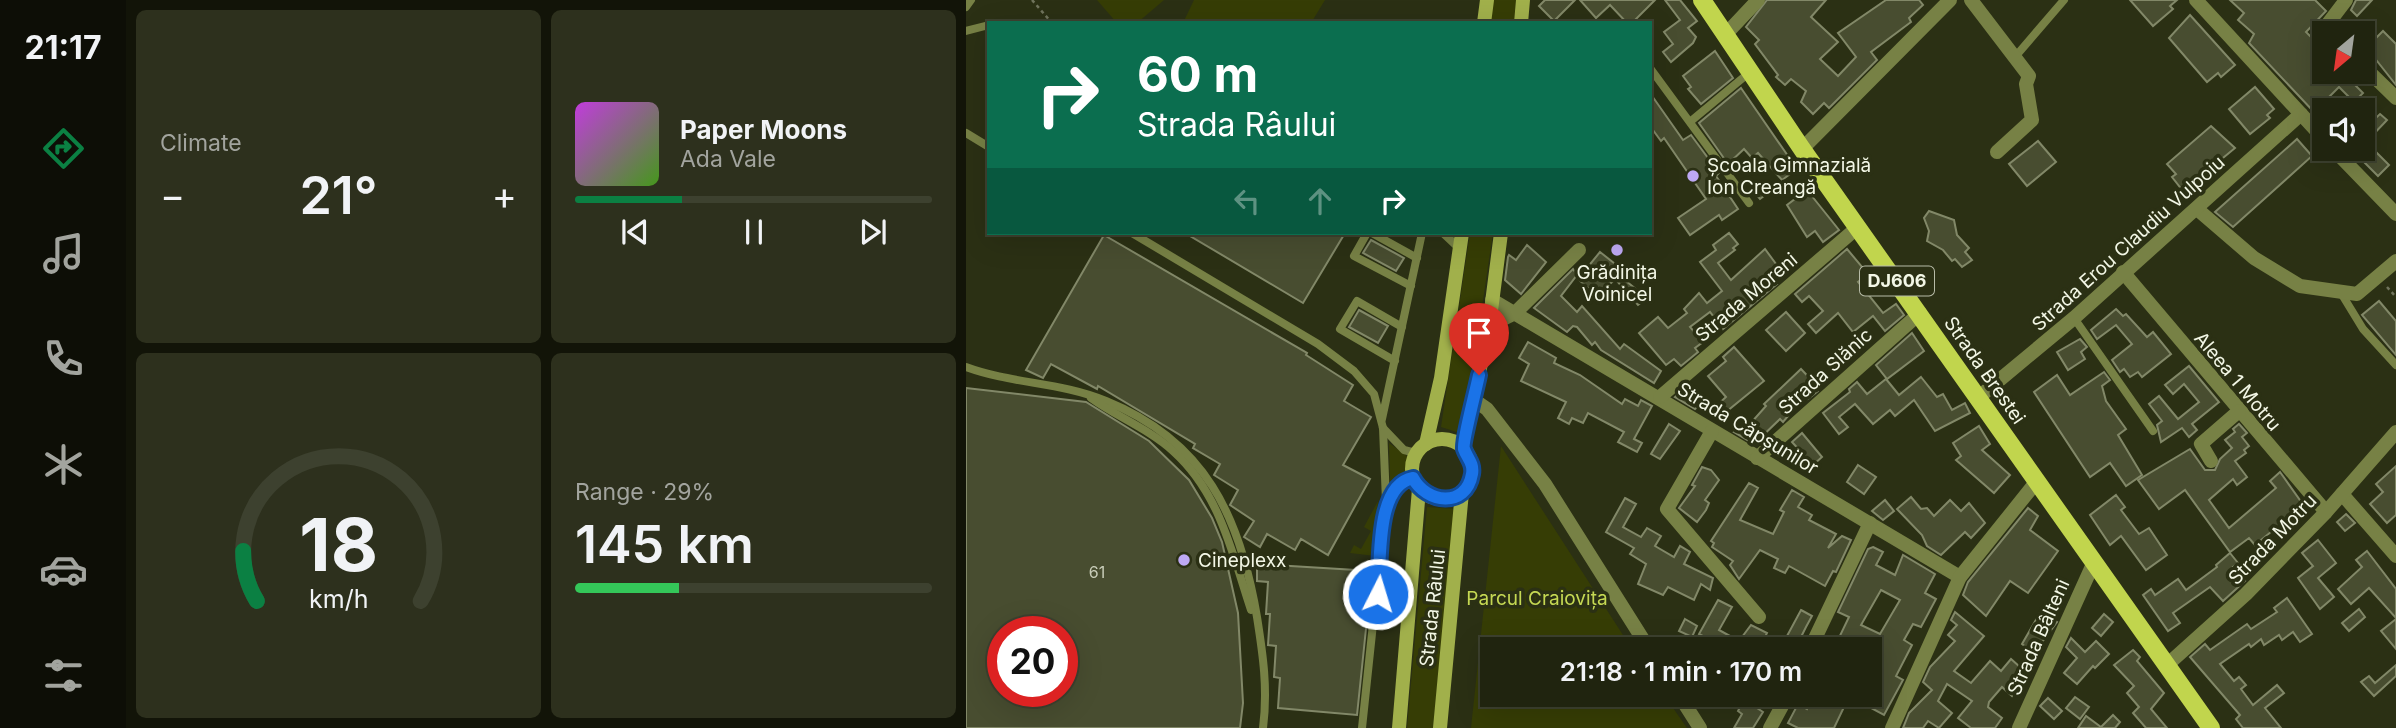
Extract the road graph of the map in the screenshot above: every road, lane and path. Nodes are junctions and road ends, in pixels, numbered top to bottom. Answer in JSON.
{"nodes":[{"id":1,"x":971,"y":0,"type":"edge"},
{"id":2,"x":1032,"y":0,"type":"edge"},
{"id":3,"x":1487,"y":0,"type":"edge"},
{"id":4,"x":1523,"y":0,"type":"edge"},
{"id":5,"x":1702,"y":0,"type":"edge"},
{"id":6,"x":1758,"y":0,"type":"edge"},
{"id":7,"x":1950,"y":0,"type":"edge"},
{"id":8,"x":1971,"y":0,"type":"edge"},
{"id":9,"x":2064,"y":0,"type":"edge"},
{"id":10,"x":2196,"y":0,"type":"edge"},
{"id":11,"x":2346,"y":0,"type":"edge"},
{"id":12,"x":966,"y":7,"type":"edge"},
{"id":13,"x":1050,"y":21,"type":"edge"},
{"id":14,"x":1485,"y":21,"type":"edge"},
{"id":15,"x":1521,"y":21,"type":"edge"},
{"id":16,"x":2328,"y":21,"type":"edge"},
{"id":17,"x":987,"y":26,"type":"edge"},
{"id":18,"x":966,"y":31,"type":"edge"},
{"id":19,"x":1726,"y":35,"type":"junction"},
{"id":20,"x":2015,"y":57,"type":"junction"},
{"id":21,"x":1652,"y":71,"type":"edge"},
{"id":22,"x":1750,"y":72,"type":"junction"},
{"id":23,"x":2375,"y":78,"type":"edge"},
{"id":24,"x":2396,"y":98,"type":"edge"},
{"id":25,"x":2301,"y":114,"type":"junction"},
{"id":26,"x":1691,"y":121,"type":"junction"},
{"id":27,"x":2312,"y":126,"type":"edge"},
{"id":28,"x":966,"y":133,"type":"edge"},
{"id":29,"x":987,"y":146,"type":"edge"},
{"id":30,"x":1802,"y":149,"type":"junction"},
{"id":31,"x":1997,"y":152,"type":"dead end"},
{"id":32,"x":2345,"y":161,"type":"edge"},
{"id":33,"x":1749,"y":203,"type":"dead end"},
{"id":34,"x":2197,"y":209,"type":"junction"},
{"id":35,"x":2396,"y":214,"type":"edge"},
{"id":36,"x":1858,"y":227,"type":"junction"},
{"id":37,"x":1135,"y":235,"type":"edge"},
{"id":38,"x":1366,"y":235,"type":"edge"},
{"id":39,"x":1376,"y":235,"type":"edge"},
{"id":40,"x":1422,"y":235,"type":"edge"},
{"id":41,"x":1445,"y":235,"type":"edge"},
{"id":42,"x":1462,"y":235,"type":"edge"},
{"id":43,"x":1501,"y":235,"type":"edge"},
{"id":44,"x":1460,"y":249,"type":"junction"},
{"id":45,"x":1579,"y":250,"type":"dead end"},
{"id":46,"x":1417,"y":258,"type":"junction"},
{"id":47,"x":2396,"y":261,"type":"edge"},
{"id":48,"x":2123,"y":272,"type":"junction"},
{"id":49,"x":1411,"y":286,"type":"junction"},
{"id":50,"x":2341,"y":293,"type":"junction"},
{"id":51,"x":1492,"y":300,"type":"junction"},
{"id":52,"x":1515,"y":313,"type":"junction"},
{"id":53,"x":1920,"y":313,"type":"junction"},
{"id":54,"x":2074,"y":318,"type":"junction"},
{"id":55,"x":1489,"y":326,"type":"junction"},
{"id":56,"x":1402,"y":327,"type":"junction"},
{"id":57,"x":1395,"y":361,"type":"junction"},
{"id":58,"x":2396,"y":365,"type":"edge"},
{"id":59,"x":966,"y":367,"type":"edge"},
{"id":60,"x":1660,"y":397,"type":"junction"},
{"id":61,"x":1979,"y":397,"type":"junction"},
{"id":62,"x":1474,"y":400,"type":"junction"},
{"id":63,"x":2239,"y":411,"type":"junction"},
{"id":64,"x":1382,"y":425,"type":"junction"},
{"id":65,"x":1712,"y":431,"type":"junction"},
{"id":66,"x":2153,"y":431,"type":"dead end"},
{"id":67,"x":2396,"y":432,"type":"edge"},
{"id":68,"x":1463,"y":448,"type":"junction"},
{"id":69,"x":1421,"y":449,"type":"junction"},
{"id":70,"x":1757,"y":458,"type":"junction"},
{"id":71,"x":2211,"y":461,"type":"dead end"},
{"id":72,"x":2037,"y":481,"type":"junction"},
{"id":73,"x":1416,"y":484,"type":"junction"},
{"id":74,"x":1462,"y":492,"type":"junction"},
{"id":75,"x":2342,"y":494,"type":"junction"},
{"id":76,"x":1386,"y":501,"type":"junction"},
{"id":77,"x":2326,"y":512,"type":"junction"},
{"id":78,"x":1870,"y":523,"type":"junction"},
{"id":79,"x":2396,"y":556,"type":"edge"},
{"id":80,"x":2094,"y":562,"type":"junction"},
{"id":81,"x":1960,"y":577,"type":"junction"},
{"id":82,"x":1759,"y":617,"type":"dead end"},
{"id":83,"x":1641,"y":637,"type":"edge"},
{"id":84,"x":1817,"y":637,"type":"edge"},
{"id":85,"x":2167,"y":665,"type":"junction"},
{"id":86,"x":1687,"y":707,"type":"edge"},
{"id":87,"x":1781,"y":707,"type":"edge"},
{"id":88,"x":1263,"y":728,"type":"edge"},
{"id":89,"x":1362,"y":728,"type":"edge"},
{"id":90,"x":1399,"y":728,"type":"edge"},
{"id":91,"x":1440,"y":728,"type":"edge"},
{"id":92,"x":1700,"y":728,"type":"edge"},
{"id":93,"x":1770,"y":728,"type":"edge"},
{"id":94,"x":1892,"y":728,"type":"edge"},
{"id":95,"x":2019,"y":728,"type":"edge"},
{"id":96,"x":2211,"y":728,"type":"edge"}],
"edges":[{"from":1,"to":12,"type":"lane"},
{"from":2,"to":13,"type":"path"},
{"from":3,"to":14,"type":"main road"},
{"from":4,"to":15,"type":"main road"},
{"from":5,"to":19,"type":"main road","name":"Strada Brestei","number":"DJ606"},
{"from":6,"to":19,"type":"street"},
{"from":7,"to":30,"type":"street"},
{"from":8,"to":20,"type":"street"},
{"from":9,"to":20,"type":"lane"},
{"from":10,"to":25,"type":"street"},
{"from":11,"to":16,"type":"street"},
{"from":17,"to":18,"type":"lane"},
{"from":19,"to":22,"type":"main road","name":"Strada Brestei","number":"DJ606"},
{"from":20,"to":31,"type":"street"},
{"from":21,"to":26,"type":"lane"},
{"from":22,"to":26,"type":"lane"},
{"from":22,"to":30,"type":"main road","name":"Strada Brestei","number":"DJ606"},
{"from":23,"to":24,"type":"street"},
{"from":25,"to":27,"type":"street"},
{"from":25,"to":34,"type":"street","name":"Strada Erou Claudiu Vulpoiu"},
{"from":26,"to":33,"type":"lane"},
{"from":28,"to":29,"type":"lane"},
{"from":30,"to":36,"type":"main road","name":"Strada Brestei","number":"DJ606"},
{"from":32,"to":35,"type":"street"},
{"from":34,"to":48,"type":"street","name":"Strada Erou Claudiu Vulpoiu"},
{"from":34,"to":50,"type":"street"},
{"from":36,"to":53,"type":"main road","name":"Strada Brestei","number":"DJ606"},
{"from":36,"to":60,"type":"street","name":"Strada Moreni"},
{"from":37,"to":64,"type":"lane"},
{"from":38,"to":49,"type":"lane"},
{"from":39,"to":46,"type":"lane"},
{"from":40,"to":46,"type":"lane"},
{"from":41,"to":44,"type":"lane"},
{"from":42,"to":44,"type":"main road","name":"Strada Râului"},
{"from":43,"to":51,"type":"main road","name":"Strada Râului"},
{"from":44,"to":69,"type":"main road","name":"Strada Râului"},
{"from":45,"to":52,"type":"street"},
{"from":46,"to":49,"type":"lane"},
{"from":47,"to":50,"type":"street"},
{"from":48,"to":54,"type":"street","name":"Strada Erou Claudiu Vulpoiu"},
{"from":48,"to":63,"type":"street","name":"Aleea 1 Motru"},
{"from":49,"to":56,"type":"lane"},
{"from":50,"to":58,"type":"lane"},
{"from":51,"to":52,"type":"street","name":"Strada Căpșunilor"},
{"from":51,"to":55,"type":"main road","name":"Strada Râului"},
{"from":52,"to":55,"type":"street"},
{"from":52,"to":60,"type":"street","name":"Strada Căpșunilor"},
{"from":53,"to":61,"type":"main road","name":"Strada Brestei","number":"DJ606"},
{"from":53,"to":70,"type":"street","name":"Strada Slănic"},
{"from":54,"to":61,"type":"street","name":"Strada Erou Claudiu Vulpoiu"},
{"from":54,"to":66,"type":"lane"},
{"from":55,"to":62,"type":"main road","name":"Strada Râului"},
{"from":56,"to":57,"type":"lane"},
{"from":56,"to":57,"type":"lane"},
{"from":57,"to":64,"type":"lane"},
{"from":59,"to":88,"type":"lane"},
{"from":60,"to":65,"type":"street","name":"Strada Căpșunilor"},
{"from":61,"to":72,"type":"main road","name":"Strada Brestei","number":"DJ606"},
{"from":62,"to":68,"type":"main road","name":"Strada Râului"},
{"from":62,"to":83,"type":"street"},
{"from":63,"to":71,"type":"street"},
{"from":63,"to":77,"type":"street","name":"Aleea 1 Motru"},
{"from":64,"to":69,"type":"lane"},
{"from":64,"to":76,"type":"lane"},
{"from":65,"to":70,"type":"street","name":"Strada Căpșunilor"},
{"from":65,"to":82,"type":"street"},
{"from":67,"to":75,"type":"street","name":"Strada Motru"},
{"from":68,"to":69,"type":"main road"},
{"from":68,"to":74,"type":"main road","name":"Strada Râului"},
{"from":69,"to":73,"type":"main road","name":"Strada Râului"},
{"from":70,"to":78,"type":"street","name":"Strada Căpșunilor"},
{"from":72,"to":80,"type":"main road","name":"Strada Brestei","number":"DJ606"},
{"from":72,"to":81,"type":"street"},
{"from":73,"to":74,"type":"main road"},
{"from":73,"to":76,"type":"lane"},
{"from":73,"to":90,"type":"main road","name":"Strada Râului"},
{"from":74,"to":91,"type":"main road","name":"Strada Râului"},
{"from":75,"to":77,"type":"street","name":"Strada Motru"},
{"from":75,"to":79,"type":"street"},
{"from":76,"to":89,"type":"lane"},
{"from":77,"to":85,"type":"street","name":"Strada Motru"},
{"from":78,"to":81,"type":"street","name":"Strada Căpșunilor"},
{"from":78,"to":84,"type":"street"},
{"from":80,"to":85,"type":"main road","name":"Strada Brestei","number":"DJ606"},
{"from":80,"to":95,"type":"street","name":"Strada Bâlteni"},
{"from":81,"to":94,"type":"street"},
{"from":85,"to":96,"type":"main road","name":"Strada Brestei","number":"DJ606"},
{"from":86,"to":92,"type":"street"},
{"from":87,"to":93,"type":"street"}]}
